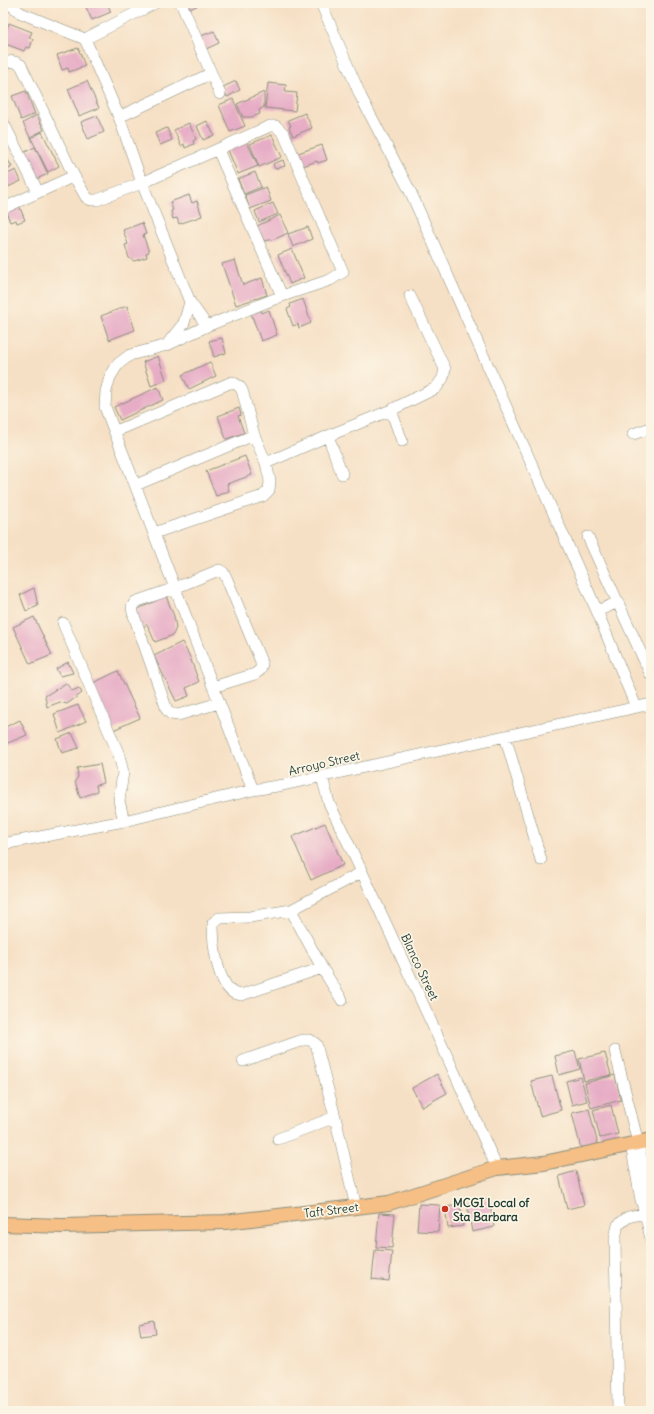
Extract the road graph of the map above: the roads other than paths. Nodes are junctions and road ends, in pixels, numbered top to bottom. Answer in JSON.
{"nodes":[{"id":1,"x":155,"y":3,"type":"edge"},
{"id":2,"x":181,"y":3,"type":"edge"},
{"id":3,"x":321,"y":3,"type":"edge"},
{"id":4,"x":6,"y":5,"type":"edge"},
{"id":5,"x":85,"y":39,"type":"junction"},
{"id":6,"x":3,"y":64,"type":"edge"},
{"id":7,"x":210,"y":74,"type":"junction"},
{"id":8,"x":220,"y":94,"type":"dead end"},
{"id":9,"x":119,"y":117,"type":"junction"},
{"id":10,"x":3,"y":122,"type":"edge"},
{"id":11,"x":218,"y":150,"type":"junction"},
{"id":12,"x":74,"y":176,"type":"junction"},
{"id":13,"x":142,"y":183,"type":"junction"},
{"id":14,"x":38,"y":192,"type":"junction"},
{"id":15,"x":3,"y":207,"type":"edge"},
{"id":16,"x":282,"y":296,"type":"junction"},
{"id":17,"x":410,"y":296,"type":"dead end"},
{"id":18,"x":190,"y":302,"type":"junction"},
{"id":19,"x":207,"y":326,"type":"junction"},
{"id":20,"x":167,"y":345,"type":"junction"},
{"id":21,"x":391,"y":410,"type":"junction"},
{"id":22,"x":651,"y":428,"type":"edge"},
{"id":23,"x":116,"y":432,"type":"junction"},
{"id":24,"x":633,"y":434,"type":"dead end"},
{"id":25,"x":254,"y":435,"type":"junction"},
{"id":26,"x":328,"y":436,"type":"junction"},
{"id":27,"x":402,"y":441,"type":"dead end"},
{"id":28,"x":266,"y":463,"type":"junction"},
{"id":29,"x":342,"y":474,"type":"dead end"},
{"id":30,"x":136,"y":485,"type":"junction"},
{"id":31,"x":154,"y":533,"type":"junction"},
{"id":32,"x":588,"y":536,"type":"dead end"},
{"id":33,"x":175,"y":588,"type":"junction"},
{"id":34,"x":619,"y":602,"type":"junction"},
{"id":35,"x":597,"y":611,"type":"junction"},
{"id":36,"x":63,"y":623,"type":"dead end"},
{"id":37,"x":651,"y":675,"type":"edge"},
{"id":38,"x":213,"y":687,"type":"junction"},
{"id":39,"x":219,"y":703,"type":"junction"},
{"id":40,"x":651,"y":704,"type":"edge"},
{"id":41,"x":636,"y":707,"type":"junction"},
{"id":42,"x":505,"y":736,"type":"junction"},
{"id":43,"x":322,"y":777,"type":"junction"},
{"id":44,"x":253,"y":790,"type":"junction"},
{"id":45,"x":124,"y":821,"type":"junction"},
{"id":46,"x":3,"y":844,"type":"edge"},
{"id":47,"x":541,"y":860,"type":"dead end"},
{"id":48,"x":362,"y":872,"type":"junction"},
{"id":49,"x":291,"y":910,"type":"junction"},
{"id":50,"x":322,"y":968,"type":"junction"},
{"id":51,"x":342,"y":1000,"type":"dead end"},
{"id":52,"x":614,"y":1051,"type":"dead end"},
{"id":53,"x":243,"y":1061,"type":"dead end"},
{"id":54,"x":335,"y":1117,"type":"junction"},
{"id":55,"x":278,"y":1139,"type":"dead end"},
{"id":56,"x":640,"y":1143,"type":"edge"},
{"id":57,"x":496,"y":1168,"type":"junction"},
{"id":58,"x":356,"y":1207,"type":"junction"},
{"id":59,"x":648,"y":1214,"type":"edge"},
{"id":60,"x":3,"y":1224,"type":"edge"},
{"id":61,"x":651,"y":1239,"type":"edge"},
{"id":62,"x":618,"y":1411,"type":"edge"}],
"edges":[{"from":1,"to":5,"type":"street"},
{"from":2,"to":7,"type":"street"},
{"from":3,"to":35,"type":"street"},
{"from":4,"to":5,"type":"street"},
{"from":5,"to":9,"type":"street"},
{"from":6,"to":12,"type":"street"},
{"from":7,"to":8,"type":"street"},
{"from":7,"to":9,"type":"street"},
{"from":9,"to":13,"type":"street"},
{"from":10,"to":14,"type":"street"},
{"from":11,"to":13,"type":"street"},
{"from":11,"to":16,"type":"street"},
{"from":11,"to":16,"type":"street"},
{"from":12,"to":13,"type":"street"},
{"from":12,"to":14,"type":"street"},
{"from":13,"to":18,"type":"street"},
{"from":14,"to":15,"type":"street"},
{"from":16,"to":19,"type":"street"},
{"from":17,"to":21,"type":"street"},
{"from":18,"to":19,"type":"street"},
{"from":18,"to":20,"type":"street"},
{"from":19,"to":20,"type":"street"},
{"from":20,"to":23,"type":"street"},
{"from":21,"to":26,"type":"street"},
{"from":21,"to":27,"type":"street"},
{"from":22,"to":24,"type":"street"},
{"from":23,"to":25,"type":"street"},
{"from":23,"to":30,"type":"street"},
{"from":25,"to":28,"type":"street"},
{"from":25,"to":30,"type":"street"},
{"from":26,"to":28,"type":"street"},
{"from":26,"to":29,"type":"street"},
{"from":28,"to":31,"type":"street"},
{"from":30,"to":31,"type":"street"},
{"from":31,"to":33,"type":"street"},
{"from":32,"to":34,"type":"street"},
{"from":33,"to":38,"type":"street"},
{"from":33,"to":38,"type":"street"},
{"from":33,"to":39,"type":"street"},
{"from":34,"to":35,"type":"street"},
{"from":34,"to":37,"type":"street"},
{"from":35,"to":41,"type":"street"},
{"from":36,"to":45,"type":"street"},
{"from":38,"to":39,"type":"street"},
{"from":39,"to":44,"type":"street"},
{"from":40,"to":41,"type":"street","name":"Arroyo Street"},
{"from":41,"to":42,"type":"street","name":"Arroyo Street"},
{"from":42,"to":43,"type":"street","name":"Arroyo Street"},
{"from":42,"to":47,"type":"street"},
{"from":43,"to":44,"type":"street","name":"Arroyo Street"},
{"from":43,"to":48,"type":"street","name":"Blanco Street"},
{"from":44,"to":45,"type":"street","name":"Arroyo Street"},
{"from":45,"to":46,"type":"street","name":"Arroyo Street"},
{"from":48,"to":49,"type":"street"},
{"from":48,"to":57,"type":"street","name":"Blanco Street"},
{"from":49,"to":50,"type":"street"},
{"from":49,"to":50,"type":"street"},
{"from":50,"to":51,"type":"street"},
{"from":52,"to":56,"type":"street"},
{"from":53,"to":54,"type":"street"},
{"from":54,"to":55,"type":"street"},
{"from":54,"to":58,"type":"street"},
{"from":56,"to":57,"type":"main road","name":"Taft Street"},
{"from":56,"to":59,"type":"street"},
{"from":57,"to":58,"type":"main road","name":"Taft Street"},
{"from":58,"to":60,"type":"main road","name":"Taft Street"},
{"from":59,"to":61,"type":"street"},
{"from":59,"to":62,"type":"street"}]}
